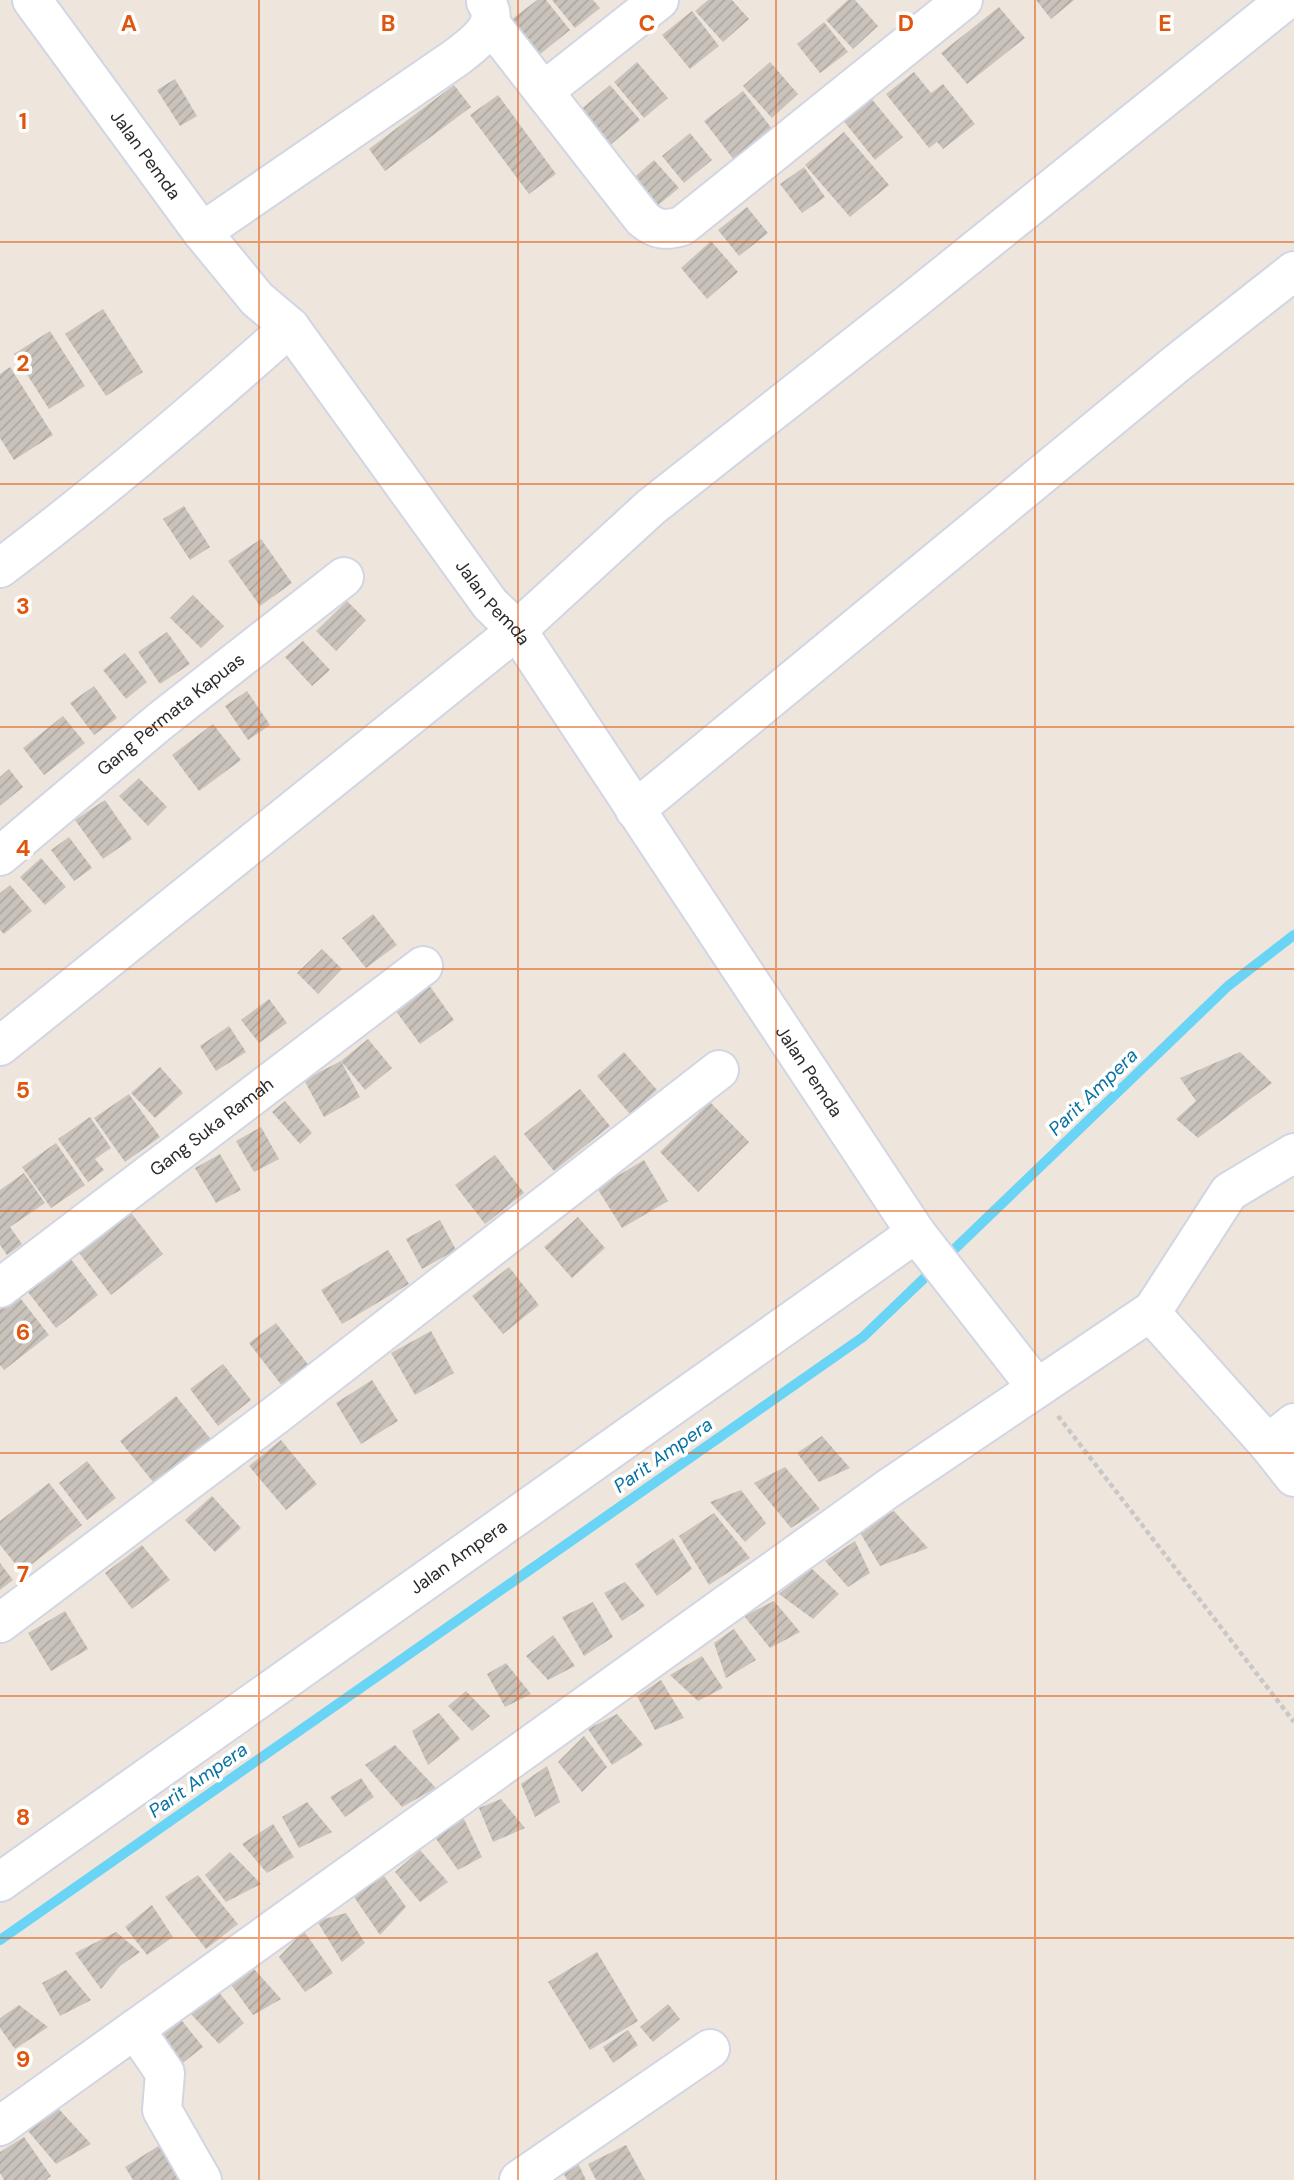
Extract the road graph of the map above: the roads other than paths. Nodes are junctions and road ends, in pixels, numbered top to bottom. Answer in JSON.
{"nodes":[{"id":1,"x":32,"y":0,"type":"edge"},
{"id":2,"x":659,"y":0,"type":"edge"},
{"id":3,"x":963,"y":0,"type":"edge"},
{"id":4,"x":1286,"y":0,"type":"edge"},
{"id":5,"x":487,"y":11,"type":"edge"},
{"id":6,"x":544,"y":91,"type":"junction"},
{"id":7,"x":202,"y":232,"type":"junction"},
{"id":8,"x":1294,"y":271,"type":"edge"},
{"id":9,"x":289,"y":327,"type":"junction"},
{"id":10,"x":0,"y":568,"type":"edge"},
{"id":11,"x":344,"y":577,"type":"dead end"},
{"id":12,"x":517,"y":630,"type":"junction"},
{"id":13,"x":635,"y":810,"type":"junction"},
{"id":14,"x":0,"y":856,"type":"edge"},
{"id":15,"x":423,"y":966,"type":"dead end"},
{"id":16,"x":0,"y":1046,"type":"edge"},
{"id":17,"x":719,"y":1070,"type":"dead end"},
{"id":18,"x":1294,"y":1153,"type":"edge"},
{"id":19,"x":910,"y":1245,"type":"junction"},
{"id":20,"x":0,"y":1288,"type":"edge"},
{"id":21,"x":1151,"y":1313,"type":"junction"},
{"id":22,"x":1037,"y":1388,"type":"junction"},
{"id":23,"x":1281,"y":1433,"type":"edge"},
{"id":24,"x":1294,"y":1477,"type":"edge"},
{"id":25,"x":0,"y":1623,"type":"edge"},
{"id":26,"x":0,"y":1882,"type":"edge"},
{"id":27,"x":135,"y":2029,"type":"junction"},
{"id":28,"x":710,"y":2049,"type":"dead end"},
{"id":29,"x":0,"y":2126,"type":"edge"},
{"id":30,"x":202,"y":2180,"type":"edge"},
{"id":31,"x":520,"y":2180,"type":"edge"}],
"edges":[{"from":1,"to":7,"type":"street","name":"Jalan Pemda"},
{"from":2,"to":6,"type":"street"},
{"from":3,"to":6,"type":"street"},
{"from":4,"to":12,"type":"street"},
{"from":5,"to":6,"type":"street"},
{"from":5,"to":7,"type":"street"},
{"from":7,"to":9,"type":"street","name":"Jalan Pemda"},
{"from":8,"to":13,"type":"street"},
{"from":9,"to":10,"type":"street"},
{"from":9,"to":12,"type":"street","name":"Jalan Pemda"},
{"from":11,"to":14,"type":"street","name":"Gang Permata Kapuas"},
{"from":12,"to":13,"type":"street","name":"Jalan Pemda"},
{"from":12,"to":16,"type":"street"},
{"from":13,"to":19,"type":"street","name":"Jalan Pemda"},
{"from":15,"to":20,"type":"street","name":"Gang Suka Ramah"},
{"from":17,"to":25,"type":"street"},
{"from":18,"to":21,"type":"street"},
{"from":19,"to":22,"type":"street","name":"Jalan Pemda"},
{"from":19,"to":26,"type":"street","name":"Jalan Ampera"},
{"from":21,"to":22,"type":"street"},
{"from":21,"to":23,"type":"street"},
{"from":22,"to":27,"type":"street"},
{"from":23,"to":24,"type":"street"},
{"from":27,"to":29,"type":"street"},
{"from":27,"to":30,"type":"street"},
{"from":28,"to":31,"type":"street"}]}
